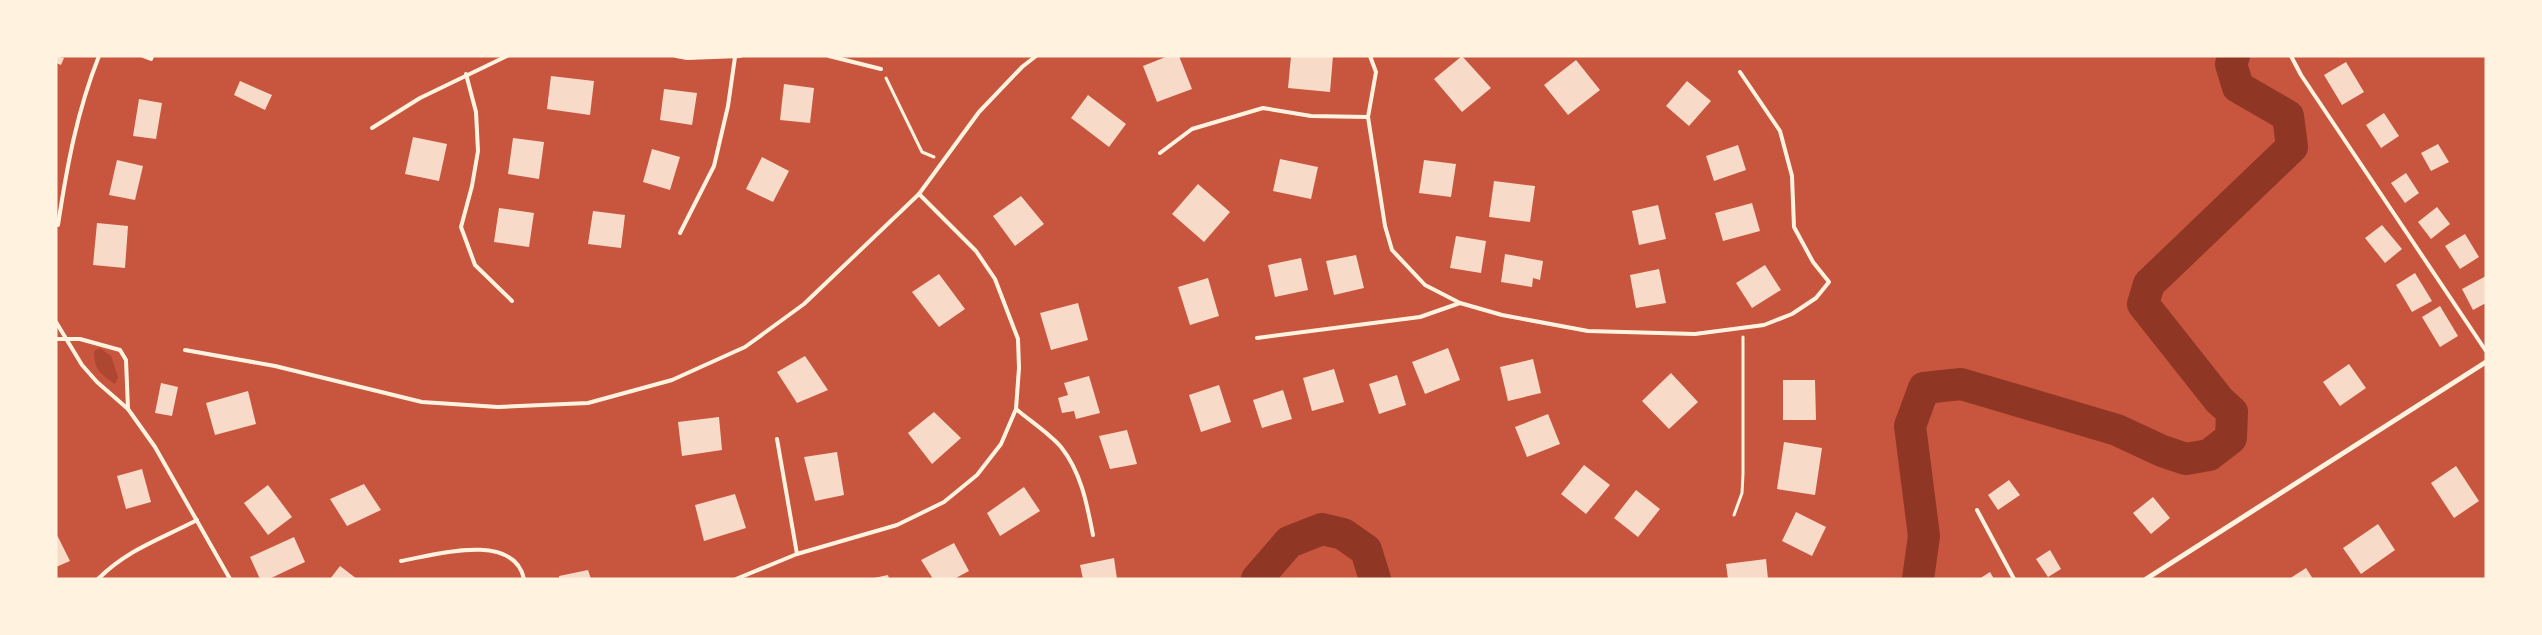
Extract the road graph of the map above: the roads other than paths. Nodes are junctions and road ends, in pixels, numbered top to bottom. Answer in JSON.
{"nodes":[{"id":1,"x":99,"y":56,"type":"edge"},
{"id":2,"x":143,"y":56,"type":"edge"},
{"id":3,"x":152,"y":56,"type":"edge"},
{"id":4,"x":507,"y":56,"type":"edge"},
{"id":5,"x":676,"y":56,"type":"edge"},
{"id":6,"x":740,"y":56,"type":"edge"},
{"id":7,"x":829,"y":56,"type":"edge"},
{"id":8,"x":1036,"y":56,"type":"edge"},
{"id":9,"x":1370,"y":56,"type":"edge"},
{"id":10,"x":2291,"y":56,"type":"edge"},
{"id":11,"x":734,"y":57,"type":"edge"},
{"id":12,"x":881,"y":69,"type":"road end"},
{"id":13,"x":1740,"y":72,"type":"dead end"},
{"id":14,"x":466,"y":74,"type":"junction"},
{"id":15,"x":1368,"y":117,"type":"junction"},
{"id":16,"x":372,"y":128,"type":"dead end"},
{"id":17,"x":1160,"y":153,"type":"dead end"},
{"id":18,"x":919,"y":194,"type":"junction"},
{"id":19,"x":58,"y":225,"type":"dead end"},
{"id":20,"x":680,"y":234,"type":"dead end"},
{"id":21,"x":512,"y":302,"type":"dead end"},
{"id":22,"x":1460,"y":304,"type":"junction"},
{"id":23,"x":57,"y":322,"type":"edge"},
{"id":24,"x":66,"y":338,"type":"junction"},
{"id":25,"x":1257,"y":338,"type":"dead end"},
{"id":26,"x":56,"y":339,"type":"edge"},
{"id":27,"x":185,"y":350,"type":"dead end"},
{"id":28,"x":2486,"y":351,"type":"edge"},
{"id":29,"x":2486,"y":362,"type":"edge"},
{"id":30,"x":128,"y":409,"type":"junction"},
{"id":31,"x":1016,"y":409,"type":"junction"},
{"id":32,"x":777,"y":439,"type":"dead end"},
{"id":33,"x":1977,"y":510,"type":"dead end"},
{"id":34,"x":197,"y":520,"type":"junction"},
{"id":35,"x":1093,"y":535,"type":"dead end"},
{"id":36,"x":797,"y":554,"type":"junction"},
{"id":37,"x":402,"y":561,"type":"dead end"},
{"id":38,"x":98,"y":579,"type":"edge"},
{"id":39,"x":230,"y":579,"type":"edge"},
{"id":40,"x":524,"y":579,"type":"edge"},
{"id":41,"x":736,"y":579,"type":"edge"},
{"id":42,"x":2014,"y":579,"type":"edge"},
{"id":43,"x":2146,"y":579,"type":"edge"}],
"edges":[{"from":1,"to":19,"type":"lane"},
{"from":2,"to":3,"type":"lane"},
{"from":4,"to":14,"type":"lane"},
{"from":5,"to":11,"type":"lane"},
{"from":6,"to":11,"type":"lane"},
{"from":7,"to":12,"type":"lane"},
{"from":8,"to":18,"type":"lane"},
{"from":9,"to":15,"type":"lane"},
{"from":10,"to":28,"type":"lane"},
{"from":11,"to":20,"type":"lane"},
{"from":13,"to":22,"type":"lane"},
{"from":14,"to":16,"type":"lane"},
{"from":14,"to":21,"type":"lane"},
{"from":15,"to":17,"type":"lane"},
{"from":15,"to":22,"type":"lane"},
{"from":18,"to":27,"type":"lane"},
{"from":18,"to":31,"type":"lane"},
{"from":22,"to":25,"type":"lane"},
{"from":23,"to":24,"type":"lane"},
{"from":24,"to":26,"type":"lane"},
{"from":24,"to":30,"type":"lane"},
{"from":24,"to":30,"type":"lane"},
{"from":29,"to":43,"type":"street"},
{"from":30,"to":34,"type":"lane"},
{"from":31,"to":35,"type":"lane"},
{"from":31,"to":36,"type":"lane"},
{"from":32,"to":36,"type":"lane"},
{"from":33,"to":42,"type":"lane"},
{"from":34,"to":38,"type":"lane"},
{"from":34,"to":39,"type":"lane"},
{"from":36,"to":41,"type":"lane"},
{"from":37,"to":40,"type":"lane"}]}
